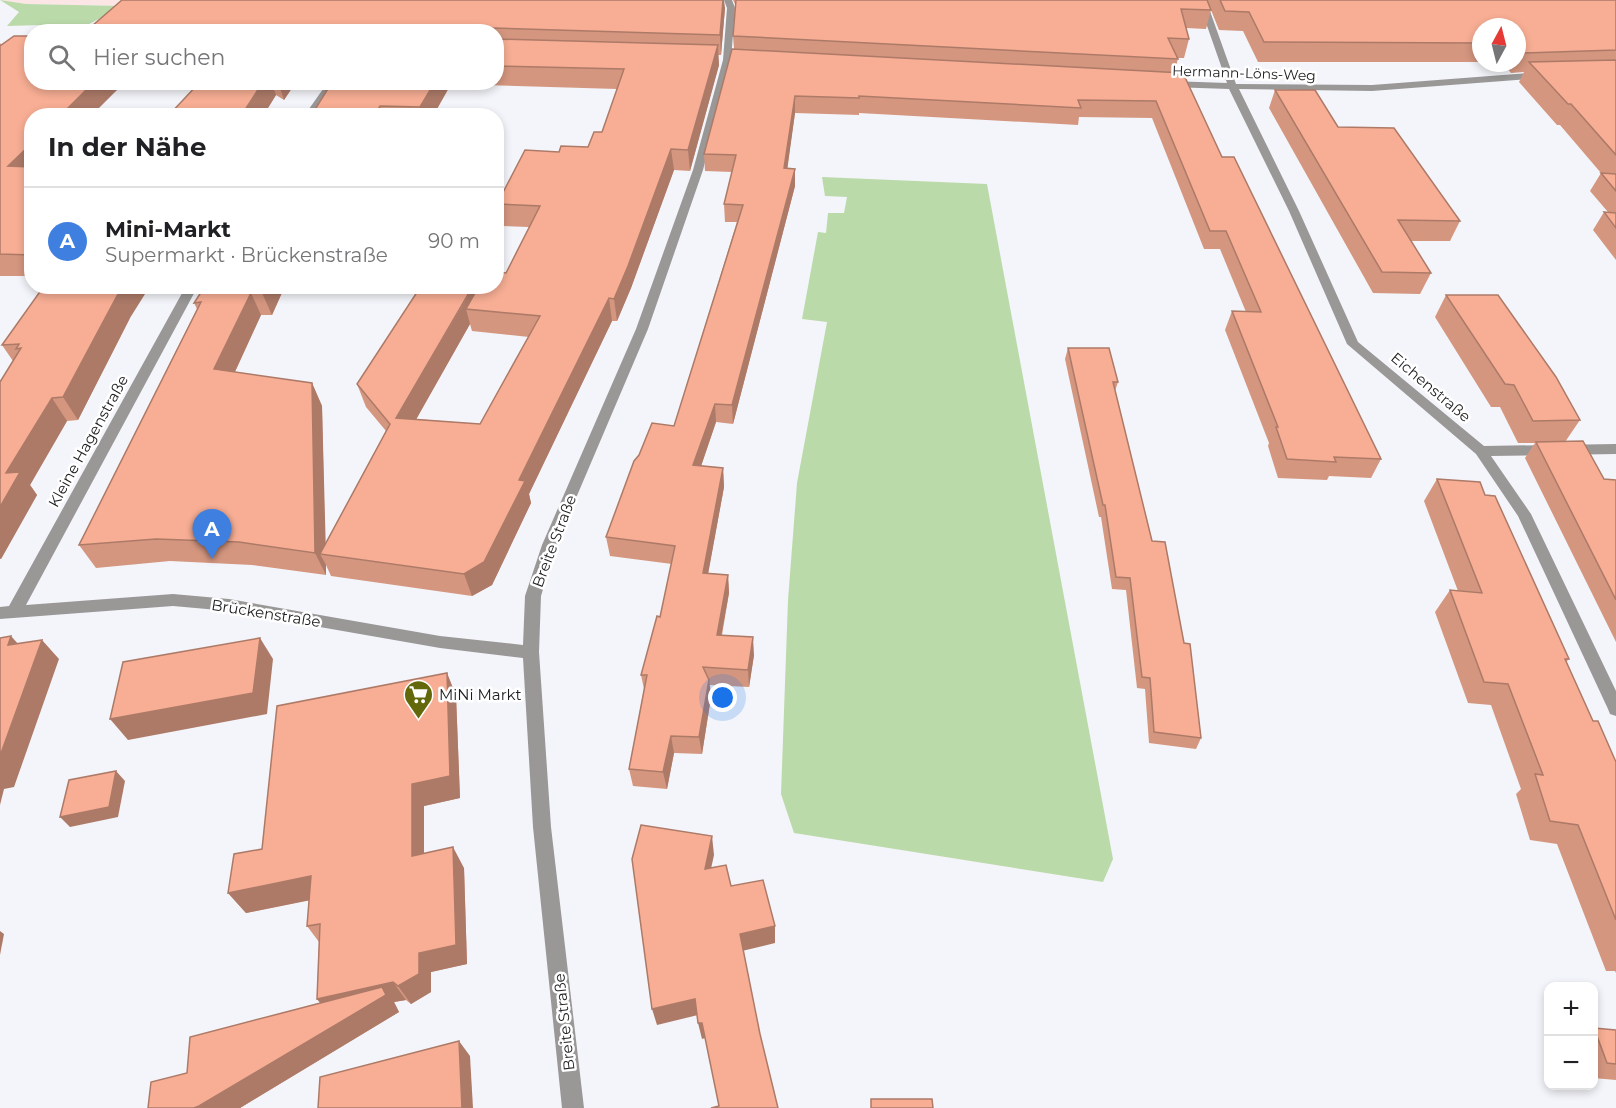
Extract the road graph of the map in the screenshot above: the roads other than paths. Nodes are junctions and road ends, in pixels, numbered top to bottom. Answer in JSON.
{"nodes":[{"id":1,"x":728,"y":0,"type":"edge"},
{"id":2,"x":1202,"y":0,"type":"edge"},
{"id":3,"x":1550,"y":74,"type":"edge"},
{"id":4,"x":1162,"y":84,"type":"edge"},
{"id":5,"x":1233,"y":87,"type":"junction"},
{"id":6,"x":327,"y":90,"type":"edge"},
{"id":7,"x":314,"y":108,"type":"edge"},
{"id":8,"x":187,"y":294,"type":"edge"},
{"id":9,"x":1616,"y":449,"type":"edge"},
{"id":10,"x":1481,"y":451,"type":"junction"},
{"id":11,"x":7,"y":612,"type":"edge"},
{"id":12,"x":531,"y":652,"type":"junction"},
{"id":13,"x":1616,"y":709,"type":"edge"},
{"id":14,"x":573,"y":1108,"type":"edge"}],
"edges":[{"from":1,"to":12,"type":"street","name":"Breite Straße"},
{"from":2,"to":5,"type":"street","name":"Eichenstraße"},
{"from":3,"to":5,"type":"street","name":"Hermann-Löns-Weg"},
{"from":4,"to":5,"type":"street","name":"Hermann-Löns-Weg"},
{"from":5,"to":10,"type":"street","name":"Eichenstraße"},
{"from":6,"to":7,"type":"street"},
{"from":8,"to":11,"type":"street","name":"Kleine Hagenstraße"},
{"from":9,"to":10,"type":"street"},
{"from":10,"to":13,"type":"street","name":"Eichenstraße"},
{"from":11,"to":12,"type":"street","name":"Brückenstraße"},
{"from":12,"to":14,"type":"street","name":"Breite Straße"}]}
